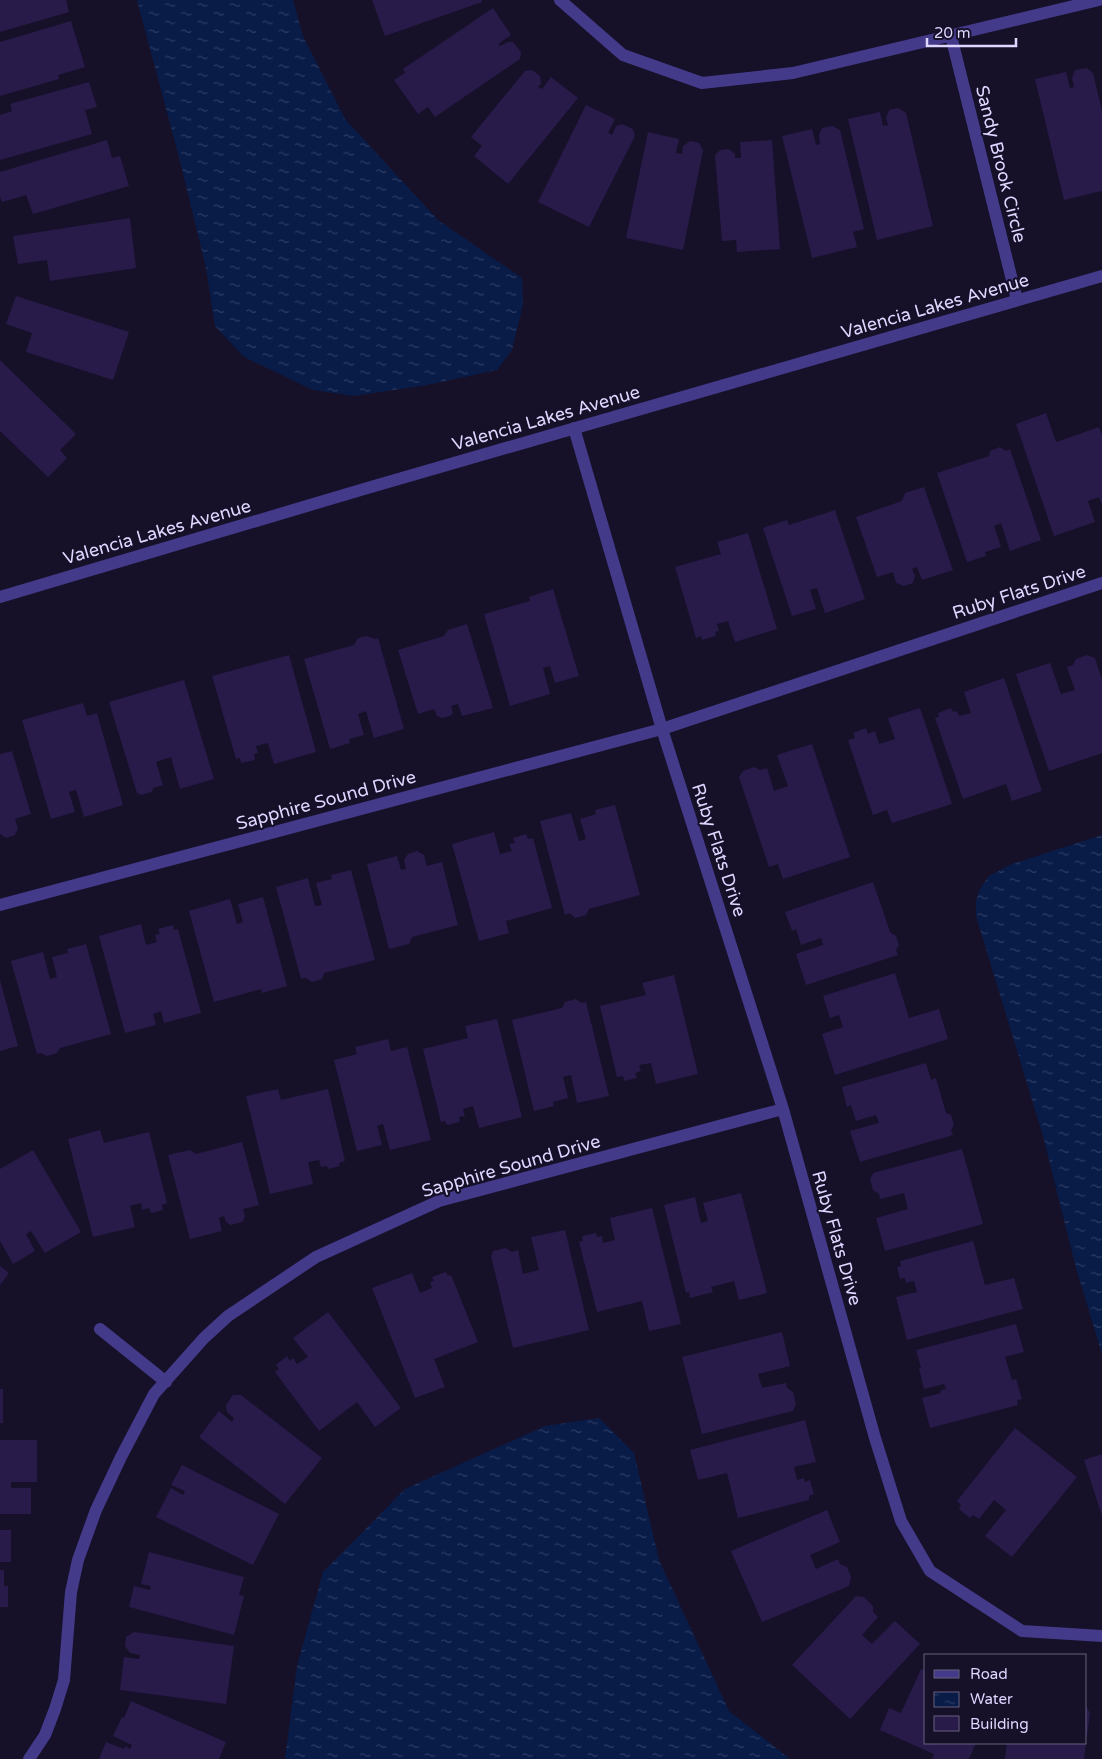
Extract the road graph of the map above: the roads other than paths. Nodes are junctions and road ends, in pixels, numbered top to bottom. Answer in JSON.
{"nodes":[{"id":1,"x":560,"y":0,"type":"edge"},
{"id":2,"x":1099,"y":0,"type":"edge"},
{"id":3,"x":951,"y":36,"type":"junction"},
{"id":4,"x":1102,"y":276,"type":"edge"},
{"id":5,"x":1017,"y":300,"type":"junction"},
{"id":6,"x":574,"y":428,"type":"junction"},
{"id":7,"x":1102,"y":583,"type":"edge"},
{"id":8,"x":0,"y":597,"type":"edge"},
{"id":9,"x":662,"y":729,"type":"junction"},
{"id":10,"x":0,"y":905,"type":"edge"},
{"id":11,"x":783,"y":1109,"type":"junction"},
{"id":12,"x":100,"y":1329,"type":"dead end"},
{"id":13,"x":166,"y":1382,"type":"junction"},
{"id":14,"x":1102,"y":1636,"type":"edge"},
{"id":15,"x":29,"y":1759,"type":"edge"}],
"edges":[{"from":1,"to":3,"type":"street"},
{"from":2,"to":3,"type":"street"},
{"from":3,"to":5,"type":"street","name":"Sandy Brook Circle"},
{"from":4,"to":5,"type":"street","name":"Valencia Lakes Avenue"},
{"from":5,"to":6,"type":"street","name":"Valencia Lakes Avenue"},
{"from":6,"to":8,"type":"street","name":"Valencia Lakes Avenue"},
{"from":6,"to":9,"type":"street","name":"Ruby Flats Drive"},
{"from":7,"to":9,"type":"street","name":"Ruby Flats Drive"},
{"from":9,"to":10,"type":"street","name":"Sapphire Sound Drive"},
{"from":9,"to":11,"type":"street","name":"Ruby Flats Drive"},
{"from":11,"to":13,"type":"street","name":"Sapphire Sound Drive"},
{"from":11,"to":14,"type":"street","name":"Ruby Flats Drive"},
{"from":12,"to":13,"type":"street"},
{"from":13,"to":15,"type":"street","name":"Sapphire Sound Drive"}]}
